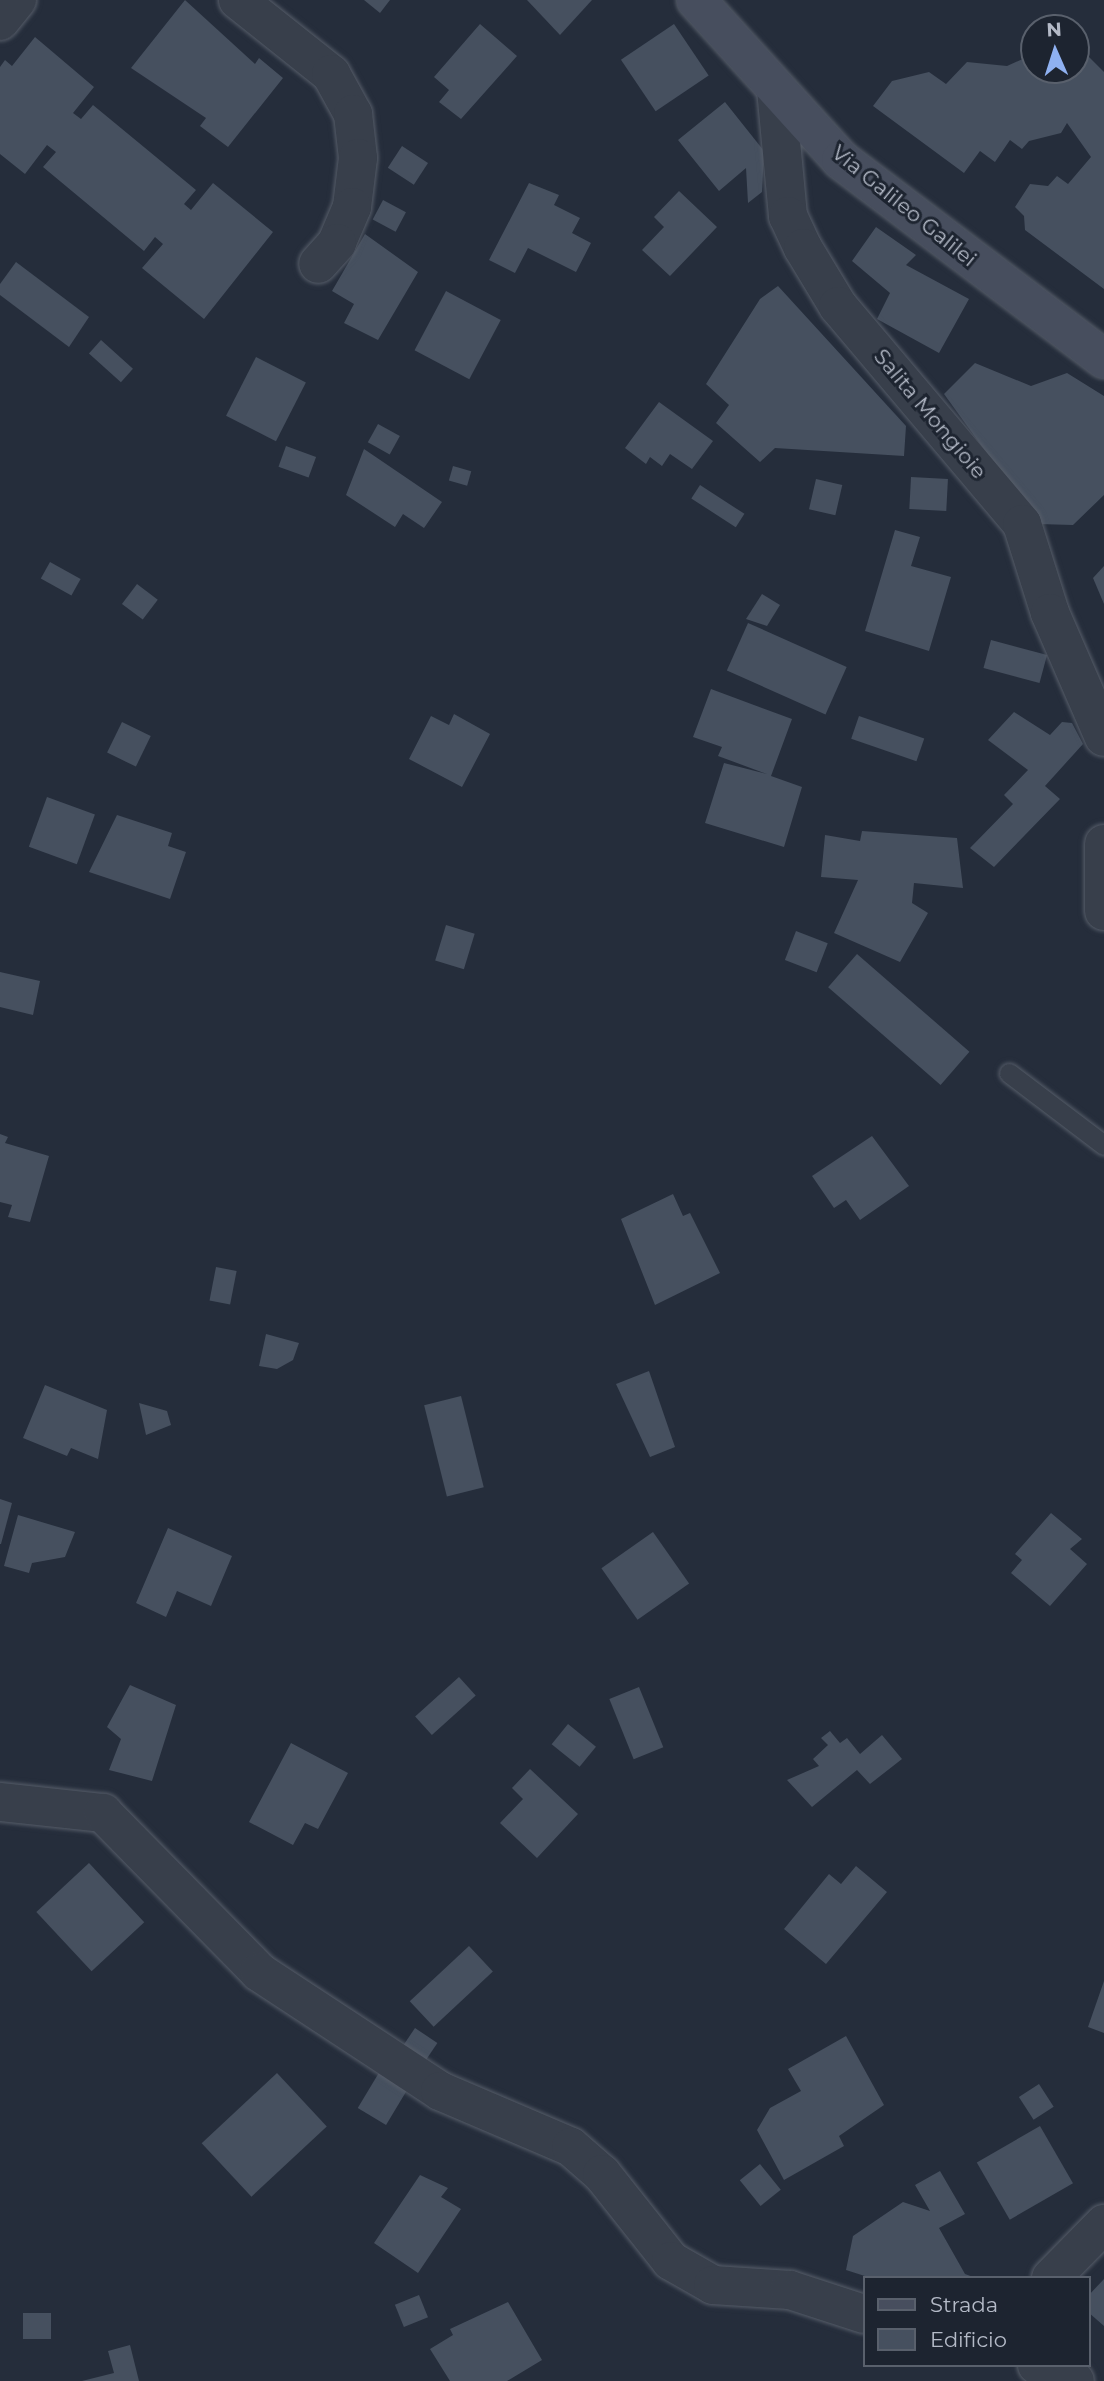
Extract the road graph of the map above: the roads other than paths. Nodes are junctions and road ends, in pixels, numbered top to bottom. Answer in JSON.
{"nodes":[{"id":1,"x":17,"y":0,"type":"edge"},
{"id":2,"x":238,"y":0,"type":"edge"},
{"id":3,"x":696,"y":0,"type":"edge"},
{"id":4,"x":0,"y":21,"type":"edge"},
{"id":5,"x":776,"y":89,"type":"junction"},
{"id":6,"x":318,"y":264,"type":"dead end"},
{"id":7,"x":1104,"y":359,"type":"edge"},
{"id":8,"x":1104,"y":737,"type":"edge"},
{"id":9,"x":1104,"y":844,"type":"edge"},
{"id":10,"x":1104,"y":911,"type":"edge"},
{"id":11,"x":1009,"y":1073,"type":"dead end"},
{"id":12,"x":1104,"y":1145,"type":"edge"},
{"id":13,"x":0,"y":1802,"type":"edge"},
{"id":14,"x":1104,"y":2224,"type":"edge"},
{"id":15,"x":1053,"y":2276,"type":"edge"},
{"id":16,"x":862,"y":2313,"type":"edge"},
{"id":17,"x":1042,"y":2367,"type":"edge"},
{"id":18,"x":1075,"y":2381,"type":"edge"}],
"edges":[{"from":1,"to":4,"type":"street"},
{"from":2,"to":6,"type":"street"},
{"from":3,"to":5,"type":"main road","name":"Via Galileo Galilei"},
{"from":5,"to":7,"type":"main road","name":"Via Galileo Galilei"},
{"from":5,"to":8,"type":"street","name":"Salita Mongioie"},
{"from":9,"to":10,"type":"street"},
{"from":11,"to":12,"type":"lane"},
{"from":13,"to":16,"type":"street"},
{"from":14,"to":15,"type":"street"},
{"from":17,"to":18,"type":"street"}]}
